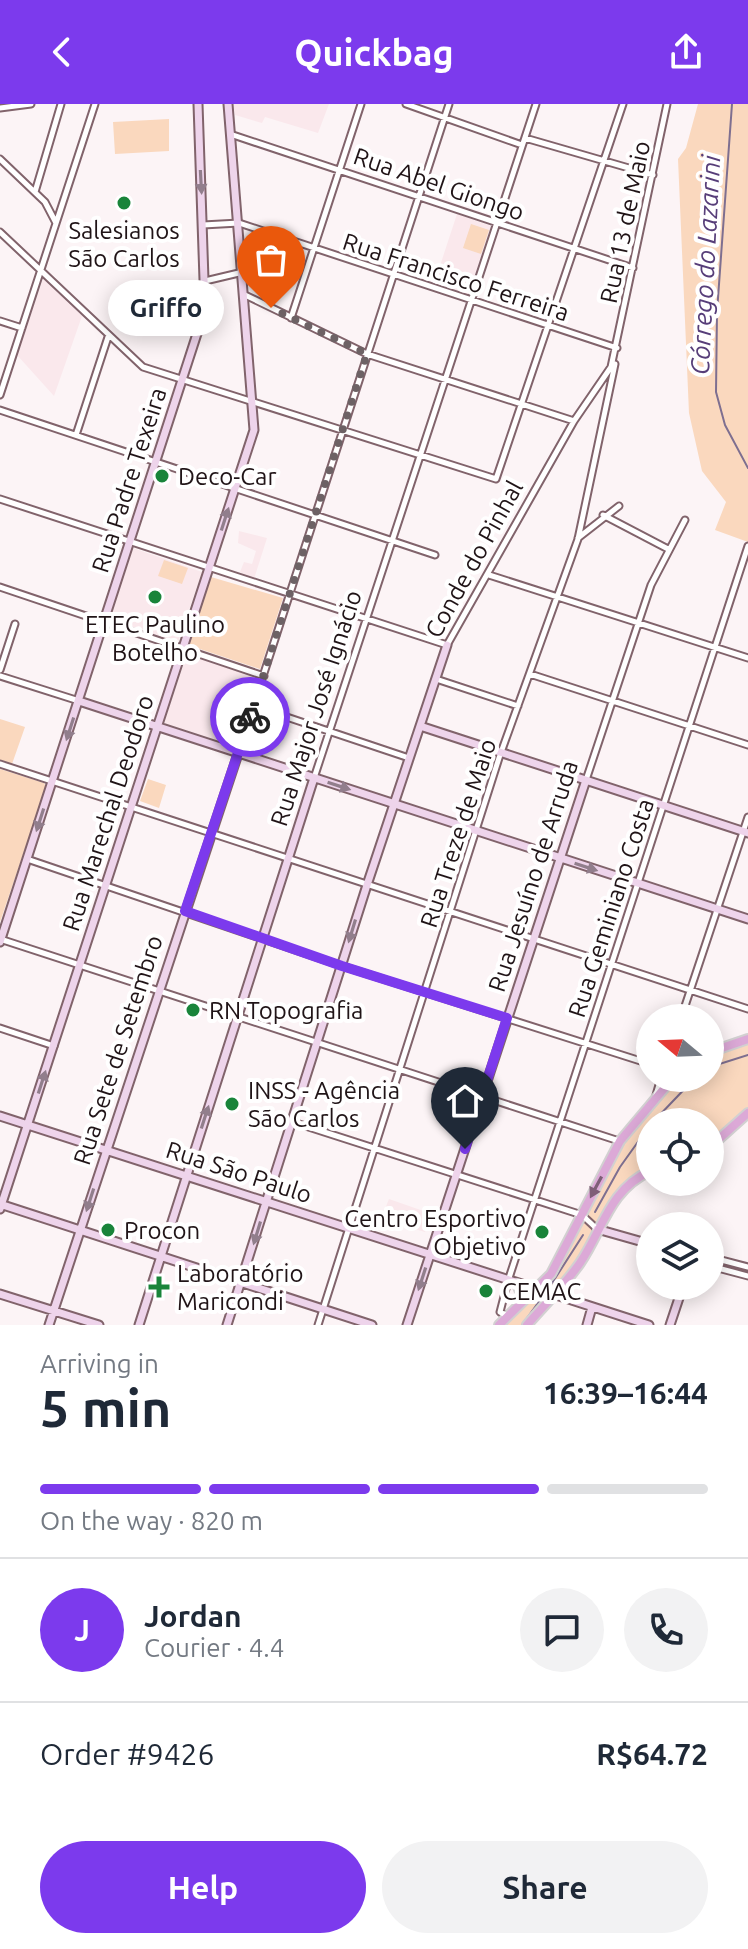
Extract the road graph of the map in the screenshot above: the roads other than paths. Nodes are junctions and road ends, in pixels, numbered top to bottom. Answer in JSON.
{"nodes":[{"id":1,"x":31,"y":104,"type":"edge"},
{"id":2,"x":61,"y":104,"type":"edge"},
{"id":3,"x":95,"y":104,"type":"edge"},
{"id":4,"x":198,"y":104,"type":"edge"},
{"id":5,"x":228,"y":104,"type":"edge"},
{"id":6,"x":361,"y":104,"type":"edge"},
{"id":7,"x":406,"y":104,"type":"edge"},
{"id":8,"x":449,"y":104,"type":"edge"},
{"id":9,"x":536,"y":104,"type":"edge"},
{"id":10,"x":623,"y":104,"type":"edge"},
{"id":11,"x":667,"y":104,"type":"edge"},
{"id":12,"x":0,"y":108,"type":"edge"},
{"id":13,"x":444,"y":117,"type":"junction"},
{"id":14,"x":233,"y":135,"type":"junction"},
{"id":15,"x":525,"y":138,"type":"junction"},
{"id":16,"x":522,"y":145,"type":"junction"},
{"id":17,"x":0,"y":159,"type":"edge"},
{"id":18,"x":603,"y":161,"type":"junction"},
{"id":19,"x":340,"y":170,"type":"junction"},
{"id":20,"x":653,"y":175,"type":"junction"},
{"id":21,"x":35,"y":192,"type":"junction"},
{"id":22,"x":419,"y":197,"type":"junction"},
{"id":23,"x":45,"y":202,"type":"junction"},
{"id":24,"x":62,"y":205,"type":"junction"},
{"id":25,"x":56,"y":223,"type":"junction"},
{"id":26,"x":239,"y":223,"type":"junction"},
{"id":27,"x":499,"y":223,"type":"junction"},
{"id":28,"x":203,"y":225,"type":"junction"},
{"id":29,"x":0,"y":232,"type":"edge"},
{"id":30,"x":314,"y":249,"type":"junction"},
{"id":31,"x":574,"y":249,"type":"junction"},
{"id":32,"x":633,"y":268,"type":"junction"},
{"id":33,"x":40,"y":270,"type":"junction"},
{"id":34,"x":243,"y":272,"type":"junction"},
{"id":35,"x":392,"y":275,"type":"junction"},
{"id":36,"x":205,"y":281,"type":"junction"},
{"id":37,"x":245,"y":295,"type":"junction"},
{"id":38,"x":472,"y":303,"type":"junction"},
{"id":39,"x":291,"y":318,"type":"junction"},
{"id":40,"x":0,"y":321,"type":"edge"},
{"id":41,"x":548,"y":326,"type":"junction"},
{"id":42,"x":22,"y":328,"type":"junction"},
{"id":43,"x":108,"y":337,"type":"junction"},
{"id":44,"x":617,"y":348,"type":"junction"},
{"id":45,"x":367,"y":354,"type":"junction"},
{"id":46,"x":447,"y":380,"type":"junction"},
{"id":47,"x":182,"y":381,"type":"junction"},
{"id":48,"x":0,"y":395,"type":"edge"},
{"id":49,"x":522,"y":404,"type":"junction"},
{"id":50,"x":253,"y":405,"type":"junction"},
{"id":51,"x":0,"y":410,"type":"edge"},
{"id":52,"x":574,"y":421,"type":"junction"},
{"id":53,"x":342,"y":431,"type":"junction"},
{"id":54,"x":76,"y":435,"type":"junction"},
{"id":55,"x":420,"y":457,"type":"junction"},
{"id":56,"x":155,"y":461,"type":"junction"},
{"id":57,"x":236,"y":486,"type":"junction"},
{"id":58,"x":0,"y":499,"type":"edge"},
{"id":59,"x":619,"y":506,"type":"dead end"},
{"id":60,"x":316,"y":514,"type":"junction"},
{"id":61,"x":603,"y":515,"type":"junction"},
{"id":62,"x":685,"y":520,"type":"dead end"},
{"id":63,"x":578,"y":539,"type":"junction"},
{"id":64,"x":392,"y":540,"type":"junction"},
{"id":65,"x":130,"y":541,"type":"junction"},
{"id":66,"x":748,"y":546,"type":"edge"},
{"id":67,"x":668,"y":549,"type":"junction"},
{"id":68,"x":435,"y":555,"type":"dead end"},
{"id":69,"x":209,"y":567,"type":"junction"},
{"id":70,"x":489,"y":575,"type":"junction"},
{"id":71,"x":0,"y":587,"type":"edge"},
{"id":72,"x":290,"y":593,"type":"junction"},
{"id":73,"x":556,"y":596,"type":"junction"},
{"id":74,"x":366,"y":619,"type":"junction"},
{"id":75,"x":104,"y":621,"type":"junction"},
{"id":76,"x":638,"y":622,"type":"junction"},
{"id":77,"x":15,"y":624,"type":"dead end"},
{"id":78,"x":447,"y":645,"type":"junction"},
{"id":79,"x":715,"y":647,"type":"junction"},
{"id":80,"x":183,"y":648,"type":"junction"},
{"id":81,"x":748,"y":658,"type":"edge"},
{"id":82,"x":0,"y":673,"type":"edge"},
{"id":83,"x":530,"y":674,"type":"junction"},
{"id":84,"x":264,"y":676,"type":"junction"},
{"id":85,"x":435,"y":679,"type":"junction"},
{"id":86,"x":79,"y":701,"type":"junction"},
{"id":87,"x":612,"y":701,"type":"junction"},
{"id":88,"x":254,"y":706,"type":"junction"},
{"id":89,"x":518,"y":706,"type":"junction"},
{"id":90,"x":420,"y":726,"type":"junction"},
{"id":91,"x":691,"y":726,"type":"junction"},
{"id":92,"x":157,"y":727,"type":"junction"},
{"id":93,"x":329,"y":732,"type":"junction"},
{"id":94,"x":748,"y":745,"type":"edge"},
{"id":95,"x":503,"y":753,"type":"junction"},
{"id":96,"x":238,"y":754,"type":"junction"},
{"id":97,"x":409,"y":758,"type":"junction"},
{"id":98,"x":0,"y":764,"type":"edge"},
{"id":99,"x":314,"y":778,"type":"junction"},
{"id":100,"x":53,"y":780,"type":"junction"},
{"id":101,"x":586,"y":780,"type":"junction"},
{"id":102,"x":395,"y":804,"type":"junction"},
{"id":103,"x":664,"y":805,"type":"junction"},
{"id":104,"x":131,"y":806,"type":"junction"},
{"id":105,"x":748,"y":817,"type":"edge"},
{"id":106,"x":478,"y":831,"type":"junction"},
{"id":107,"x":746,"y":832,"type":"edge"},
{"id":108,"x":211,"y":833,"type":"junction"},
{"id":109,"x":27,"y":859,"type":"junction"},
{"id":110,"x":289,"y":859,"type":"junction"},
{"id":111,"x":560,"y":859,"type":"junction"},
{"id":112,"x":638,"y":884,"type":"junction"},
{"id":113,"x":105,"y":885,"type":"junction"},
{"id":114,"x":367,"y":885,"type":"junction"},
{"id":115,"x":717,"y":909,"type":"junction"},
{"id":116,"x":185,"y":911,"type":"junction"},
{"id":117,"x":451,"y":913,"type":"junction"},
{"id":118,"x":748,"y":919,"type":"edge"},
{"id":119,"x":264,"y":938,"type":"junction"},
{"id":120,"x":0,"y":940,"type":"edge"},
{"id":121,"x":534,"y":941,"type":"junction"},
{"id":122,"x":80,"y":965,"type":"junction"},
{"id":123,"x":611,"y":965,"type":"junction"},
{"id":124,"x":342,"y":966,"type":"junction"},
{"id":125,"x":159,"y":990,"type":"junction"},
{"id":126,"x":690,"y":990,"type":"junction"},
{"id":127,"x":426,"y":992,"type":"junction"},
{"id":128,"x":686,"y":1004,"type":"edge"},
{"id":129,"x":748,"y":1009,"type":"edge"},
{"id":130,"x":238,"y":1017,"type":"junction"},
{"id":131,"x":507,"y":1018,"type":"junction"},
{"id":132,"x":0,"y":1028,"type":"edge"},
{"id":133,"x":748,"y":1039,"type":"edge"},
{"id":134,"x":586,"y":1043,"type":"junction"},
{"id":135,"x":317,"y":1044,"type":"junction"},
{"id":136,"x":54,"y":1046,"type":"junction"},
{"id":137,"x":724,"y":1047,"type":"edge"},
{"id":138,"x":636,"y":1059,"type":"edge"},
{"id":139,"x":401,"y":1070,"type":"junction"},
{"id":140,"x":657,"y":1092,"type":"edge"},
{"id":141,"x":659,"y":1092,"type":"edge"},
{"id":142,"x":656,"y":1095,"type":"junction"},
{"id":143,"x":482,"y":1097,"type":"junction"},
{"id":144,"x":748,"y":1113,"type":"edge"},
{"id":145,"x":0,"y":1116,"type":"edge"},
{"id":146,"x":561,"y":1121,"type":"junction"},
{"id":147,"x":293,"y":1122,"type":"junction"},
{"id":148,"x":28,"y":1125,"type":"junction"},
{"id":149,"x":724,"y":1134,"type":"edge"},
{"id":150,"x":620,"y":1141,"type":"junction"},
{"id":151,"x":375,"y":1148,"type":"junction"},
{"id":152,"x":107,"y":1150,"type":"junction"},
{"id":153,"x":456,"y":1175,"type":"junction"},
{"id":154,"x":186,"y":1176,"type":"junction"},
{"id":155,"x":636,"y":1180,"type":"edge"},
{"id":156,"x":535,"y":1200,"type":"junction"},
{"id":157,"x":266,"y":1203,"type":"junction"},
{"id":158,"x":0,"y":1206,"type":"edge"},
{"id":159,"x":582,"y":1215,"type":"junction"},
{"id":160,"x":350,"y":1228,"type":"junction"},
{"id":161,"x":597,"y":1229,"type":"junction"},
{"id":162,"x":80,"y":1231,"type":"junction"},
{"id":163,"x":636,"y":1240,"type":"edge"},
{"id":164,"x":430,"y":1254,"type":"junction"},
{"id":165,"x":160,"y":1256,"type":"junction"},
{"id":166,"x":724,"y":1261,"type":"edge"},
{"id":167,"x":748,"y":1267,"type":"edge"},
{"id":168,"x":724,"y":1270,"type":"edge"},
{"id":169,"x":748,"y":1276,"type":"edge"},
{"id":170,"x":241,"y":1282,"type":"junction"},
{"id":171,"x":513,"y":1282,"type":"junction"},
{"id":172,"x":538,"y":1290,"type":"junction"},
{"id":173,"x":0,"y":1294,"type":"edge"},
{"id":174,"x":553,"y":1295,"type":"junction"},
{"id":175,"x":523,"y":1300,"type":"junction"},
{"id":176,"x":678,"y":1300,"type":"edge"},
{"id":177,"x":592,"y":1307,"type":"junction"},
{"id":178,"x":323,"y":1309,"type":"junction"},
{"id":179,"x":53,"y":1312,"type":"junction"},
{"id":180,"x":507,"y":1316,"type":"junction"},
{"id":181,"x":49,"y":1325,"type":"edge"},
{"id":182,"x":99,"y":1325,"type":"edge"},
{"id":183,"x":139,"y":1325,"type":"edge"},
{"id":184,"x":227,"y":1325,"type":"edge"},
{"id":185,"x":318,"y":1325,"type":"edge"},
{"id":186,"x":372,"y":1325,"type":"edge"},
{"id":187,"x":407,"y":1325,"type":"edge"},
{"id":188,"x":499,"y":1325,"type":"edge"},
{"id":189,"x":527,"y":1325,"type":"edge"},
{"id":190,"x":587,"y":1325,"type":"edge"},
{"id":191,"x":649,"y":1325,"type":"edge"},
{"id":192,"x":670,"y":1325,"type":"edge"}],
"edges":[{"from":1,"to":12,"type":"street"},
{"from":2,"to":21,"type":"street"},
{"from":3,"to":24,"type":"street"},
{"from":4,"to":28,"type":"street","name":"Rua Padre Texeira","one_way":true},
{"from":5,"to":14,"type":"street"},
{"from":6,"to":19,"type":"street"},
{"from":7,"to":13,"type":"street"},
{"from":8,"to":13,"type":"street","name":"Rua Sete de Setembro"},
{"from":9,"to":15,"type":"street","name":"Rua Major José Ignácio"},
{"from":10,"to":18,"type":"street"},
{"from":11,"to":20,"type":"street","name":"Rua 13 de Maio"},
{"from":13,"to":16,"type":"street"},
{"from":13,"to":22,"type":"street","name":"Rua Sete de Setembro"},
{"from":14,"to":19,"type":"street","name":"Rua Abel Giongo"},
{"from":14,"to":26,"type":"street"},
{"from":15,"to":16,"type":"street","name":"Rua Major José Ignácio"},
{"from":15,"to":18,"type":"street"},
{"from":16,"to":27,"type":"street","name":"Rua Major José Ignácio"},
{"from":17,"to":21,"type":"street"},
{"from":18,"to":20,"type":"street"},
{"from":18,"to":31,"type":"street"},
{"from":19,"to":22,"type":"street","name":"Rua Abel Giongo"},
{"from":19,"to":30,"type":"street"},
{"from":20,"to":32,"type":"street","name":"Rua 13 de Maio"},
{"from":21,"to":23,"type":"street"},
{"from":22,"to":27,"type":"street","name":"Rua Abel Giongo"},
{"from":22,"to":35,"type":"street","name":"Rua Sete de Setembro"},
{"from":23,"to":24,"type":"street"},
{"from":23,"to":25,"type":"street"},
{"from":24,"to":25,"type":"street"},
{"from":25,"to":33,"type":"street"},
{"from":26,"to":28,"type":"street"},
{"from":26,"to":30,"type":"street","name":"Rua Francisco Ferreira"},
{"from":26,"to":34,"type":"street"},
{"from":27,"to":31,"type":"street","name":"Rua Abel Giongo"},
{"from":27,"to":38,"type":"street","name":"Rua Major José Ignácio"},
{"from":28,"to":36,"type":"street","name":"Rua Padre Texeira"},
{"from":29,"to":33,"type":"street"},
{"from":30,"to":35,"type":"street","name":"Rua Francisco Ferreira"},
{"from":30,"to":39,"type":"street"},
{"from":31,"to":32,"type":"street","name":"Rua Abel Giongo"},
{"from":31,"to":41,"type":"street"},
{"from":32,"to":44,"type":"street","name":"Rua 13 de Maio"},
{"from":33,"to":42,"type":"street"},
{"from":33,"to":43,"type":"street"},
{"from":34,"to":36,"type":"street"},
{"from":34,"to":37,"type":"street"},
{"from":35,"to":38,"type":"street","name":"Rua Francisco Ferreira"},
{"from":35,"to":45,"type":"street","name":"Rua Sete de Setembro"},
{"from":36,"to":47,"type":"street","name":"Rua Padre Texeira"},
{"from":37,"to":39,"type":"street"},
{"from":37,"to":50,"type":"street"},
{"from":38,"to":41,"type":"street","name":"Rua Francisco Ferreira"},
{"from":38,"to":46,"type":"street","name":"Rua Major José Ignácio"},
{"from":39,"to":45,"type":"street"},
{"from":40,"to":42,"type":"street"},
{"from":41,"to":44,"type":"street","name":"Rua Francisco Ferreira"},
{"from":41,"to":49,"type":"street"},
{"from":42,"to":48,"type":"street"},
{"from":43,"to":47,"type":"street"},
{"from":43,"to":54,"type":"street"},
{"from":44,"to":52,"type":"street","name":"Conde do Pinhal"},
{"from":44,"to":63,"type":"street","name":"Rua Treze de Maio"},
{"from":45,"to":46,"type":"street"},
{"from":45,"to":53,"type":"street","name":"Rua Sete de Setembro"},
{"from":46,"to":49,"type":"street"},
{"from":46,"to":55,"type":"street","name":"Rua Major José Ignácio"},
{"from":47,"to":50,"type":"street"},
{"from":47,"to":56,"type":"street","name":"Rua Padre Texeira"},
{"from":49,"to":52,"type":"street"},
{"from":49,"to":55,"type":"street"},
{"from":50,"to":53,"type":"street"},
{"from":50,"to":57,"type":"street","name":"Rua Marechal Deodoro"},
{"from":51,"to":54,"type":"street"},
{"from":52,"to":70,"type":"street","name":"Conde do Pinhal"},
{"from":53,"to":55,"type":"street"},
{"from":53,"to":60,"type":"street","name":"Rua Sete de Setembro"},
{"from":54,"to":56,"type":"street"},
{"from":55,"to":64,"type":"street","name":"Rua Major José Ignácio"},
{"from":56,"to":57,"type":"street"},
{"from":56,"to":65,"type":"street","name":"Rua Padre Texeira"},
{"from":57,"to":60,"type":"street"},
{"from":69,"to":57,"type":"street","name":"Rua Marechal Deodoro","one_way":true},
{"from":58,"to":65,"type":"street"},
{"from":59,"to":61,"type":"street"},
{"from":60,"to":64,"type":"street"},
{"from":60,"to":72,"type":"street","name":"Rua Sete de Setembro"},
{"from":61,"to":63,"type":"street"},
{"from":61,"to":67,"type":"street"},
{"from":62,"to":67,"type":"street","name":"Rua Jesuíno de Arruda"},
{"from":63,"to":73,"type":"street","name":"Rua Treze de Maio"},
{"from":64,"to":68,"type":"street"},
{"from":64,"to":74,"type":"street","name":"Rua Major José Ignácio"},
{"from":65,"to":69,"type":"street"},
{"from":65,"to":75,"type":"street","name":"Rua Padre Texeira"},
{"from":66,"to":79,"type":"street","name":"Rua Geminiano Costa"},
{"from":67,"to":76,"type":"street","name":"Rua Jesuíno de Arruda"},
{"from":69,"to":72,"type":"street"},
{"from":69,"to":80,"type":"street","name":"Rua Marechal Deodoro"},
{"from":70,"to":73,"type":"street"},
{"from":70,"to":78,"type":"street","name":"Conde do Pinhal"},
{"from":71,"to":75,"type":"street"},
{"from":72,"to":74,"type":"street"},
{"from":72,"to":84,"type":"street","name":"Rua Sete de Setembro"},
{"from":73,"to":76,"type":"street"},
{"from":73,"to":83,"type":"street","name":"Rua Treze de Maio"},
{"from":74,"to":78,"type":"street"},
{"from":74,"to":93,"type":"street","name":"Rua Major José Ignácio"},
{"from":75,"to":80,"type":"street"},
{"from":75,"to":86,"type":"street","name":"Rua Padre Texeira"},
{"from":76,"to":79,"type":"street"},
{"from":76,"to":87,"type":"street","name":"Rua Jesuíno de Arruda"},
{"from":77,"to":82,"type":"street"},
{"from":78,"to":85,"type":"street","name":"Conde do Pinhal"},
{"from":79,"to":81,"type":"street"},
{"from":79,"to":91,"type":"street","name":"Rua Geminiano Costa"},
{"from":80,"to":84,"type":"street"},
{"from":80,"to":92,"type":"street","name":"Rua Marechal Deodoro"},
{"from":82,"to":86,"type":"street"},
{"from":83,"to":87,"type":"street"},
{"from":83,"to":89,"type":"street","name":"Rua Treze de Maio"},
{"from":84,"to":88,"type":"street","name":"Rua Sete de Setembro"},
{"from":85,"to":89,"type":"street"},
{"from":85,"to":90,"type":"street","name":"Conde do Pinhal"},
{"from":86,"to":92,"type":"street"},
{"from":86,"to":100,"type":"street","name":"Rua Padre Texeira","one_way":true},
{"from":87,"to":91,"type":"street"},
{"from":87,"to":101,"type":"street","name":"Rua Jesuíno de Arruda"},
{"from":88,"to":93,"type":"street"},
{"from":88,"to":96,"type":"street","name":"Rua Sete de Setembro"},
{"from":89,"to":95,"type":"street","name":"Rua Treze de Maio"},
{"from":90,"to":95,"type":"street"},
{"from":90,"to":97,"type":"street","name":"Conde do Pinhal"},
{"from":91,"to":94,"type":"street"},
{"from":91,"to":103,"type":"street","name":"Rua Geminiano Costa"},
{"from":92,"to":96,"type":"street"},
{"from":92,"to":104,"type":"street","name":"Rua Marechal Deodoro"},
{"from":93,"to":97,"type":"street"},
{"from":93,"to":99,"type":"street","name":"Rua Major José Ignácio"},
{"from":95,"to":101,"type":"street"},
{"from":95,"to":106,"type":"street","name":"Rua Treze de Maio"},
{"from":96,"to":99,"type":"street"},
{"from":96,"to":108,"type":"street","name":"Rua Sete de Setembro"},
{"from":97,"to":102,"type":"street","name":"Conde do Pinhal"},
{"from":98,"to":100,"type":"street"},
{"from":99,"to":102,"type":"street","one_way":true},
{"from":99,"to":110,"type":"street","name":"Rua Major José Ignácio"},
{"from":100,"to":104,"type":"street"},
{"from":100,"to":109,"type":"street","name":"Rua Padre Texeira","one_way":true},
{"from":101,"to":103,"type":"street"},
{"from":101,"to":111,"type":"street","name":"Rua Jesuíno de Arruda"},
{"from":102,"to":106,"type":"street"},
{"from":102,"to":114,"type":"street","name":"Conde do Pinhal"},
{"from":103,"to":107,"type":"street"},
{"from":103,"to":112,"type":"street","name":"Rua Geminiano Costa"},
{"from":104,"to":108,"type":"street"},
{"from":104,"to":113,"type":"street","name":"Rua Marechal Deodoro"},
{"from":105,"to":107,"type":"street"},
{"from":106,"to":111,"type":"street"},
{"from":106,"to":117,"type":"street","name":"Rua Treze de Maio"},
{"from":107,"to":115,"type":"street"},
{"from":108,"to":110,"type":"street"},
{"from":108,"to":116,"type":"street","name":"Rua Sete de Setembro"},
{"from":109,"to":113,"type":"street"},
{"from":109,"to":120,"type":"street","name":"Rua Padre Texeira"},
{"from":110,"to":114,"type":"street"},
{"from":110,"to":119,"type":"street","name":"Rua Major José Ignácio"},
{"from":111,"to":112,"type":"street","one_way":true},
{"from":111,"to":121,"type":"street","name":"Rua Jesuíno de Arruda"},
{"from":112,"to":115,"type":"street"},
{"from":112,"to":123,"type":"street","name":"Rua Geminiano Costa"},
{"from":113,"to":116,"type":"street"},
{"from":113,"to":122,"type":"street","name":"Rua Marechal Deodoro"},
{"from":114,"to":117,"type":"street"},
{"from":114,"to":124,"type":"street","name":"Conde do Pinhal","one_way":true},
{"from":115,"to":118,"type":"street"},
{"from":115,"to":126,"type":"street"},
{"from":116,"to":119,"type":"street"},
{"from":116,"to":125,"type":"street","name":"Rua Sete de Setembro"},
{"from":117,"to":121,"type":"street"},
{"from":117,"to":127,"type":"street","name":"Rua Treze de Maio"},
{"from":119,"to":124,"type":"street"},
{"from":119,"to":130,"type":"street","name":"Rua Major José Ignácio"},
{"from":120,"to":122,"type":"street"},
{"from":121,"to":123,"type":"street"},
{"from":121,"to":131,"type":"street","name":"Rua Jesuíno de Arruda"},
{"from":122,"to":125,"type":"street"},
{"from":122,"to":136,"type":"street","name":"Rua Marechal Deodoro"},
{"from":123,"to":126,"type":"street"},
{"from":123,"to":134,"type":"street","name":"Rua Geminiano Costa"},
{"from":124,"to":127,"type":"street"},
{"from":124,"to":135,"type":"street","name":"Conde do Pinhal"},
{"from":125,"to":130,"type":"street"},
{"from":125,"to":152,"type":"street","name":"Rua Sete de Setembro"},
{"from":126,"to":128,"type":"street"},
{"from":126,"to":129,"type":"street"},
{"from":127,"to":131,"type":"street"},
{"from":127,"to":139,"type":"street","name":"Rua Treze de Maio"},
{"from":130,"to":135,"type":"street"},
{"from":154,"to":130,"type":"street","name":"Rua Major José Ignácio","one_way":true},
{"from":131,"to":134,"type":"street"},
{"from":131,"to":143,"type":"street","name":"Rua Jesuíno de Arruda"},
{"from":132,"to":136,"type":"street"},
{"from":133,"to":137,"type":"main road"},
{"from":134,"to":138,"type":"street"},
{"from":134,"to":146,"type":"street","name":"Rua Geminiano Costa"},
{"from":135,"to":139,"type":"street"},
{"from":135,"to":147,"type":"street","name":"Conde do Pinhal"},
{"from":148,"to":136,"type":"street","name":"Rua Marechal Deodoro","one_way":true},
{"from":139,"to":143,"type":"street"},
{"from":139,"to":151,"type":"street","name":"Rua Treze de Maio"},
{"from":140,"to":142,"type":"street"},
{"from":141,"to":142,"type":"main road"},
{"from":142,"to":150,"type":"main road"},
{"from":143,"to":146,"type":"street"},
{"from":143,"to":153,"type":"street","name":"Rua Jesuíno de Arruda"},
{"from":144,"to":149,"type":"main road"},
{"from":145,"to":148,"type":"street","name":"Rua São Paulo"},
{"from":146,"to":150,"type":"street"},
{"from":146,"to":156,"type":"street","name":"Rua Geminiano Costa"},
{"from":147,"to":151,"type":"street"},
{"from":147,"to":157,"type":"street","name":"Conde do Pinhal"},
{"from":148,"to":152,"type":"street","name":"Rua São Paulo"},
{"from":148,"to":158,"type":"street","name":"Rua Marechal Deodoro"},
{"from":150,"to":159,"type":"main road","one_way":true},
{"from":151,"to":153,"type":"street"},
{"from":151,"to":160,"type":"street","name":"Rua Treze de Maio"},
{"from":152,"to":154,"type":"street","name":"Rua São Paulo"},
{"from":152,"to":162,"type":"street","name":"Rua Sete de Setembro","one_way":true},
{"from":153,"to":156,"type":"street"},
{"from":153,"to":164,"type":"street","name":"Rua Jesuíno de Arruda"},
{"from":154,"to":157,"type":"street","name":"Rua São Paulo"},
{"from":154,"to":165,"type":"street","name":"Rua Major José Ignácio"},
{"from":155,"to":161,"type":"main road"},
{"from":156,"to":159,"type":"street"},
{"from":156,"to":171,"type":"street","name":"Rua Geminiano Costa"},
{"from":157,"to":160,"type":"street","name":"Rua São Paulo"},
{"from":157,"to":170,"type":"street","name":"Conde do Pinhal","one_way":true},
{"from":158,"to":162,"type":"street"},
{"from":159,"to":161,"type":"street"},
{"from":159,"to":172,"type":"main road"},
{"from":160,"to":164,"type":"street","name":"Rua São Paulo"},
{"from":160,"to":178,"type":"street","name":"Rua Treze de Maio"},
{"from":161,"to":163,"type":"street"},
{"from":161,"to":174,"type":"main road"},
{"from":162,"to":165,"type":"street"},
{"from":162,"to":179,"type":"street","name":"Rua Sete de Setembro"},
{"from":164,"to":171,"type":"street","name":"Rua São Paulo"},
{"from":164,"to":187,"type":"street","name":"Rua Jesuíno de Arruda","one_way":true},
{"from":165,"to":170,"type":"street"},
{"from":165,"to":183,"type":"street","name":"Rua Major José Ignácio"},
{"from":166,"to":167,"type":"street"},
{"from":168,"to":169,"type":"street"},
{"from":170,"to":178,"type":"street"},
{"from":170,"to":184,"type":"street","name":"Conde do Pinhal"},
{"from":171,"to":172,"type":"street","name":"Rua São Paulo"},
{"from":171,"to":175,"type":"main road"},
{"from":171,"to":180,"type":"street","name":"Rua Geminiano Costa"},
{"from":172,"to":174,"type":"street","name":"Rua São Paulo"},
{"from":172,"to":175,"type":"main road"},
{"from":173,"to":179,"type":"street"},
{"from":174,"to":177,"type":"street","name":"Rua São Paulo"},
{"from":174,"to":189,"type":"main road"},
{"from":175,"to":180,"type":"main road"},
{"from":176,"to":192,"type":"street"},
{"from":177,"to":190,"type":"street"},
{"from":177,"to":191,"type":"street","name":"Rua São Paulo"},
{"from":178,"to":185,"type":"street","name":"Rua Treze de Maio"},
{"from":178,"to":186,"type":"street"},
{"from":179,"to":181,"type":"street","name":"Rua Sete de Setembro"},
{"from":179,"to":182,"type":"street"},
{"from":180,"to":188,"type":"main road"}]}
